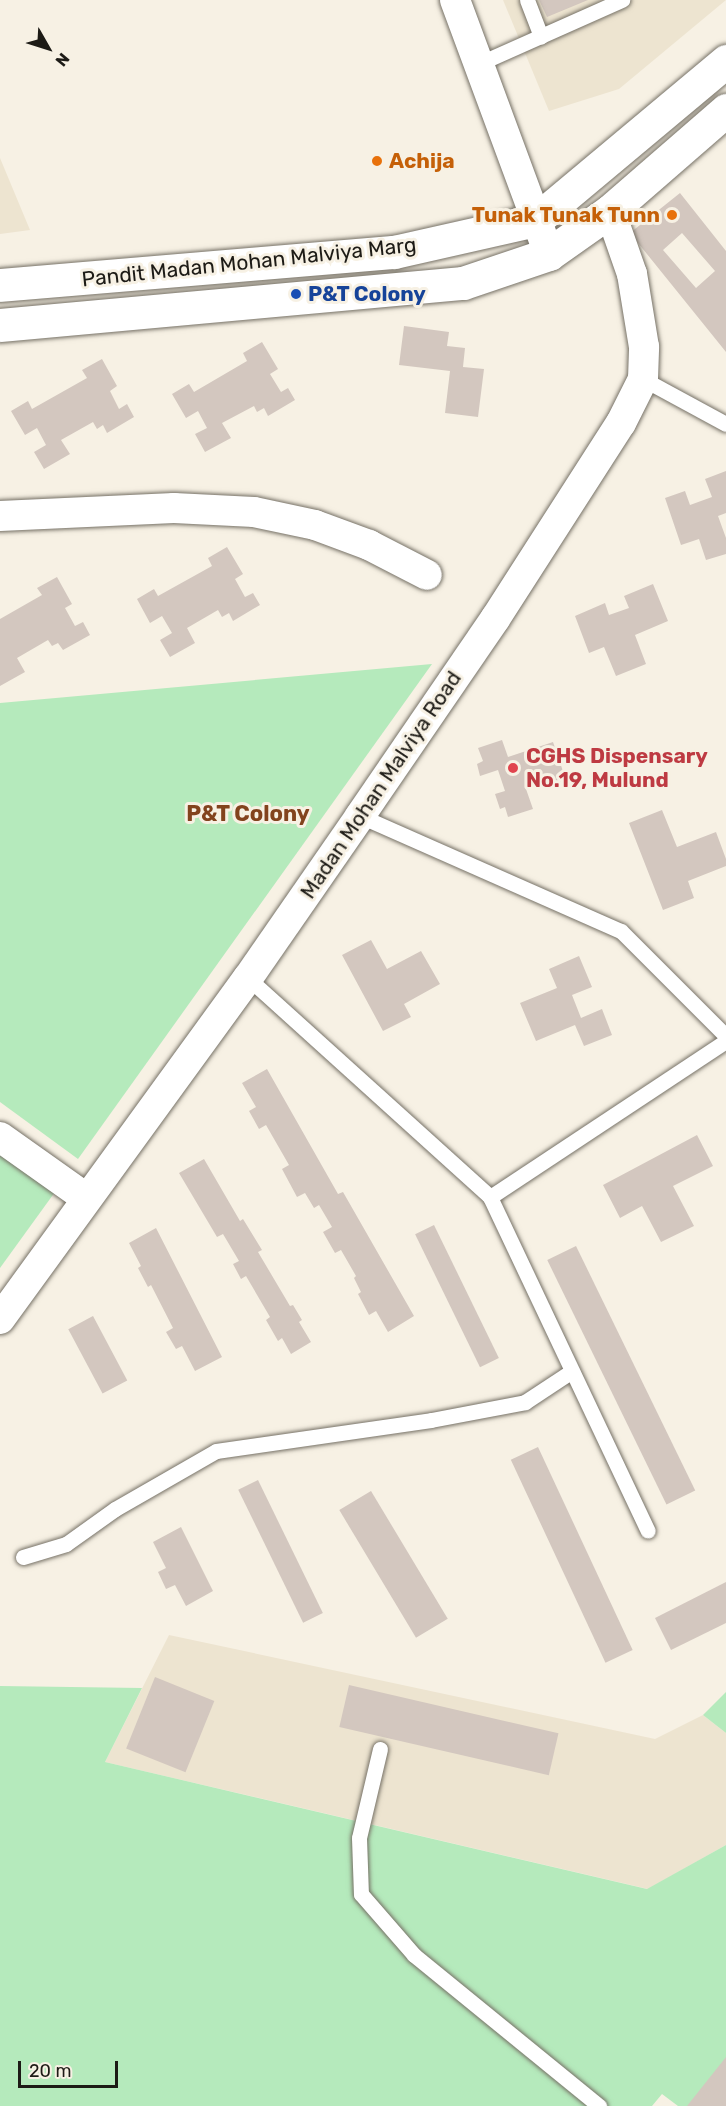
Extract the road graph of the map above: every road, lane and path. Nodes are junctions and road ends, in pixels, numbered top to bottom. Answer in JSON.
{"nodes":[{"id":1,"x":454,"y":0,"type":"edge"},
{"id":2,"x":527,"y":0,"type":"edge"},
{"id":3,"x":622,"y":0,"type":"edge"},
{"id":4,"x":541,"y":36,"type":"junction"},
{"id":5,"x":726,"y":62,"type":"edge"},
{"id":6,"x":478,"y":64,"type":"junction"},
{"id":7,"x":726,"y":110,"type":"edge"},
{"id":8,"x":610,"y":211,"type":"junction"},
{"id":9,"x":536,"y":220,"type":"junction"},
{"id":10,"x":549,"y":254,"type":"junction"},
{"id":11,"x":0,"y":285,"type":"edge"},
{"id":12,"x":0,"y":325,"type":"edge"},
{"id":13,"x":644,"y":379,"type":"junction"},
{"id":14,"x":726,"y":424,"type":"edge"},
{"id":15,"x":0,"y":516,"type":"edge"},
{"id":16,"x":427,"y":575,"type":"dead end"},
{"id":17,"x":360,"y":816,"type":"junction"},
{"id":18,"x":248,"y":978,"type":"junction"},
{"id":19,"x":726,"y":1036,"type":"edge"},
{"id":20,"x":726,"y":1041,"type":"edge"},
{"id":21,"x":0,"y":1137,"type":"edge"},
{"id":22,"x":490,"y":1197,"type":"junction"},
{"id":23,"x":86,"y":1198,"type":"junction"},
{"id":24,"x":0,"y":1318,"type":"edge"},
{"id":25,"x":572,"y":1371,"type":"junction"},
{"id":26,"x":648,"y":1532,"type":"dead end"},
{"id":27,"x":22,"y":1557,"type":"dead end"},
{"id":28,"x":380,"y":1749,"type":"dead end"},
{"id":29,"x":599,"y":2106,"type":"edge"}],
"edges":[{"from":1,"to":6,"type":"street"},
{"from":2,"to":4,"type":"lane"},
{"from":3,"to":4,"type":"lane"},
{"from":4,"to":6,"type":"lane"},
{"from":5,"to":9,"type":"street","name":"Pandit Madan Mohan Malviya Marg"},
{"from":6,"to":9,"type":"street"},
{"from":7,"to":8,"type":"street","name":"Pandit Madan Mohan Malviya Marg"},
{"from":8,"to":10,"type":"street","name":"Pandit Madan Mohan Malviya Marg"},
{"from":8,"to":13,"type":"street","name":"Madan Mohan Malviya Road"},
{"from":9,"to":10,"type":"street"},
{"from":9,"to":11,"type":"street","name":"Pandit Madan Mohan Malviya Marg"},
{"from":10,"to":12,"type":"street","name":"Pandit Madan Mohan Malviya Marg"},
{"from":13,"to":14,"type":"lane"},
{"from":13,"to":17,"type":"street","name":"Madan Mohan Malviya Road"},
{"from":15,"to":16,"type":"street"},
{"from":17,"to":18,"type":"street","name":"Madan Mohan Malviya Road"},
{"from":17,"to":19,"type":"lane"},
{"from":18,"to":22,"type":"lane"},
{"from":18,"to":23,"type":"street","name":"Madan Mohan Malviya Road"},
{"from":20,"to":22,"type":"lane"},
{"from":21,"to":23,"type":"street"},
{"from":22,"to":25,"type":"lane"},
{"from":23,"to":24,"type":"street","name":"Madan Mohan Malviya Road"},
{"from":25,"to":26,"type":"lane"},
{"from":25,"to":27,"type":"lane"},
{"from":28,"to":29,"type":"lane"}]}
